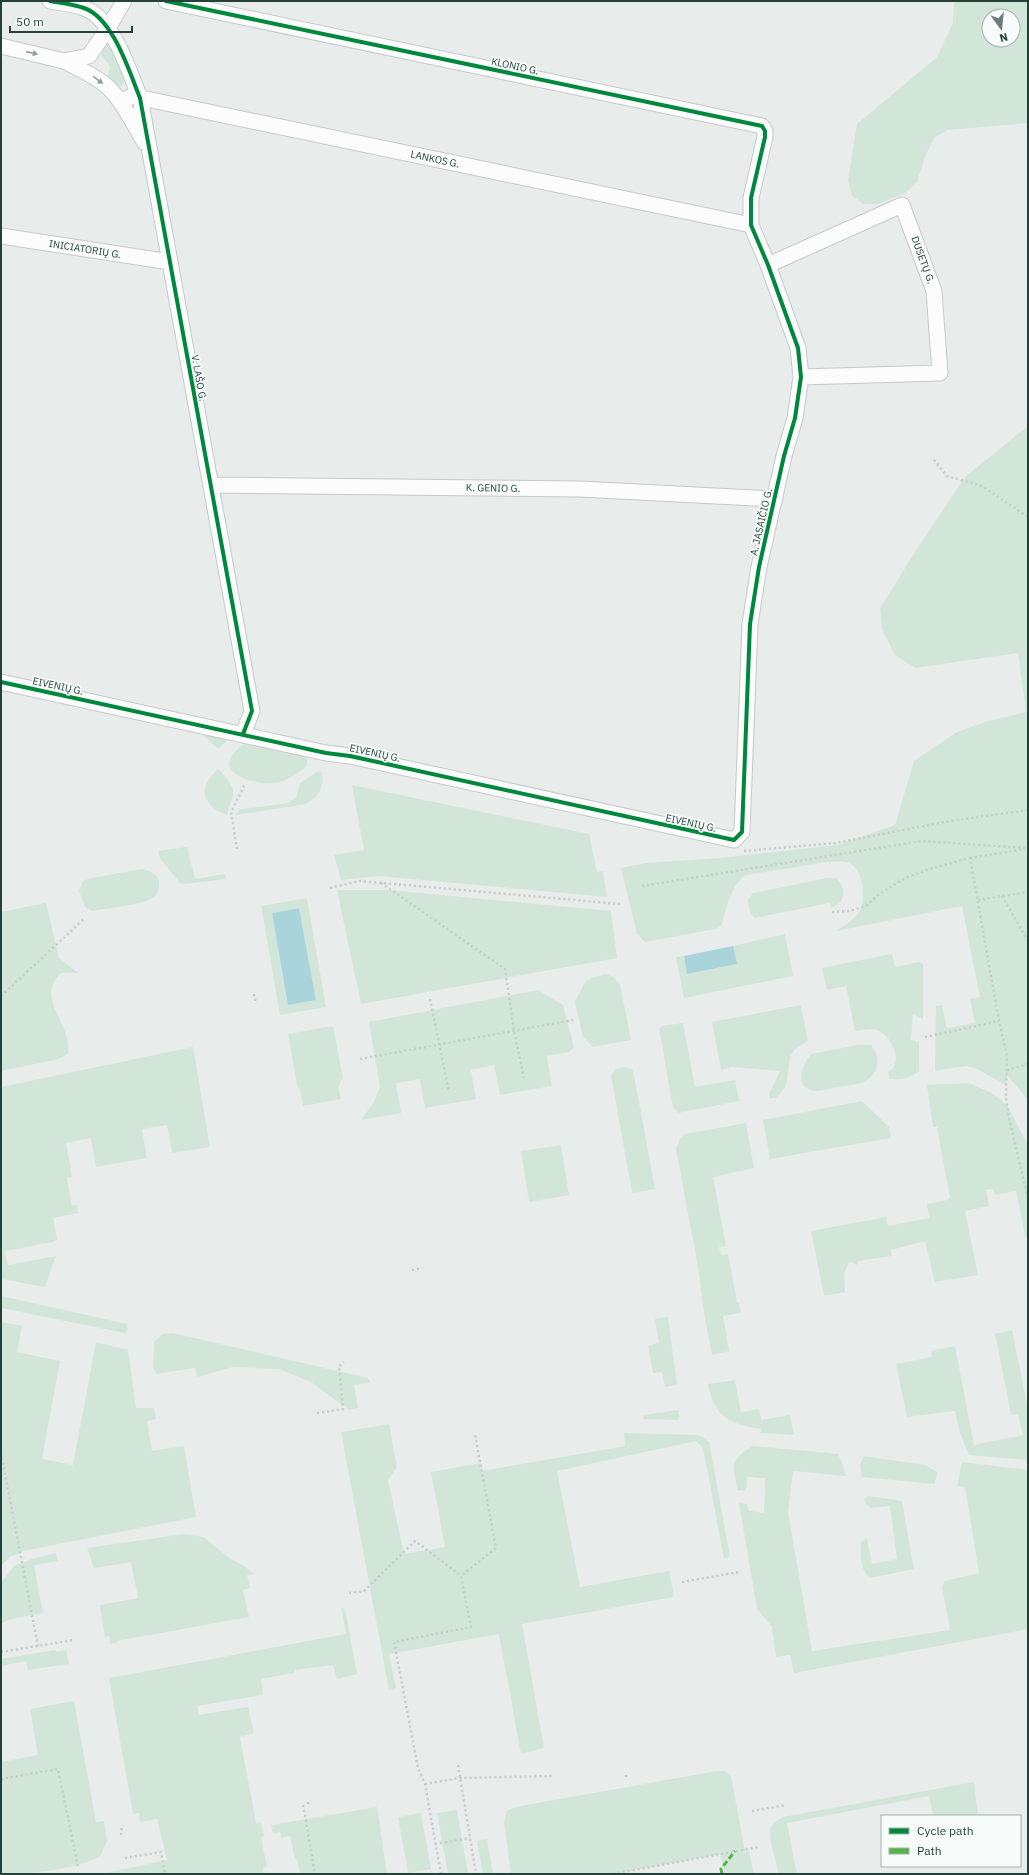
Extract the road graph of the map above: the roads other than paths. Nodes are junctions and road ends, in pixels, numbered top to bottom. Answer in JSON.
{"nodes":[{"id":1,"x":50,"y":1,"type":"edge"},
{"id":2,"x":124,"y":1,"type":"edge"},
{"id":3,"x":166,"y":1,"type":"edge"},
{"id":4,"x":108,"y":28,"type":"junction"},
{"id":5,"x":1,"y":46,"type":"edge"},
{"id":6,"x":64,"y":61,"type":"junction"},
{"id":7,"x":140,"y":98,"type":"junction"},
{"id":8,"x":120,"y":102,"type":"junction"},
{"id":9,"x":149,"y":151,"type":"junction"},
{"id":10,"x":751,"y":225,"type":"junction"},
{"id":11,"x":1,"y":236,"type":"edge"},
{"id":12,"x":170,"y":262,"type":"junction"},
{"id":13,"x":768,"y":265,"type":"junction"},
{"id":14,"x":801,"y":377,"type":"junction"},
{"id":15,"x":210,"y":485,"type":"junction"},
{"id":16,"x":775,"y":499,"type":"junction"},
{"id":17,"x":1,"y":682,"type":"edge"},
{"id":18,"x":242,"y":734,"type":"junction"},
{"id":19,"x":742,"y":832,"type":"joint"}],
"edges":[{"from":1,"to":4,"type":"street"},
{"from":2,"to":4,"type":"street"},
{"from":3,"to":10,"type":"street","name":"KLONIO G."},
{"from":4,"to":6,"type":"street"},
{"from":4,"to":7,"type":"street","name":"V. LAŠO G."},
{"from":5,"to":6,"type":"street","one_way":true},
{"from":6,"to":8,"type":"street","name":"V. LAŠO G.","one_way":true},
{"from":7,"to":8,"type":"street","name":"LANKOS G."},
{"from":7,"to":9,"type":"street","name":"V. LAŠO G."},
{"from":7,"to":10,"type":"street","name":"LANKOS G."},
{"from":8,"to":9,"type":"street","name":"V. LAŠO G."},
{"from":9,"to":12,"type":"street","name":"V. LAŠO G."},
{"from":10,"to":13,"type":"street","name":"A. JASAIČIO G."},
{"from":11,"to":12,"type":"street","name":"INICIATORIŲ G."},
{"from":12,"to":15,"type":"street","name":"V. LAŠO G."},
{"from":13,"to":14,"type":"street","name":"A. JASAIČIO G."},
{"from":13,"to":14,"type":"street","name":"DUSETŲ G."},
{"from":14,"to":16,"type":"street","name":"A. JASAIČIO G."},
{"from":15,"to":16,"type":"street","name":"K. GENIO G."},
{"from":15,"to":18,"type":"street","name":"V. LAŠO G."},
{"from":16,"to":19,"type":"street","name":"A. JASAIČIO G."},
{"from":17,"to":18,"type":"street","name":"EIVENIŲ G."},
{"from":18,"to":19,"type":"street","name":"EIVENIŲ G."}]}
